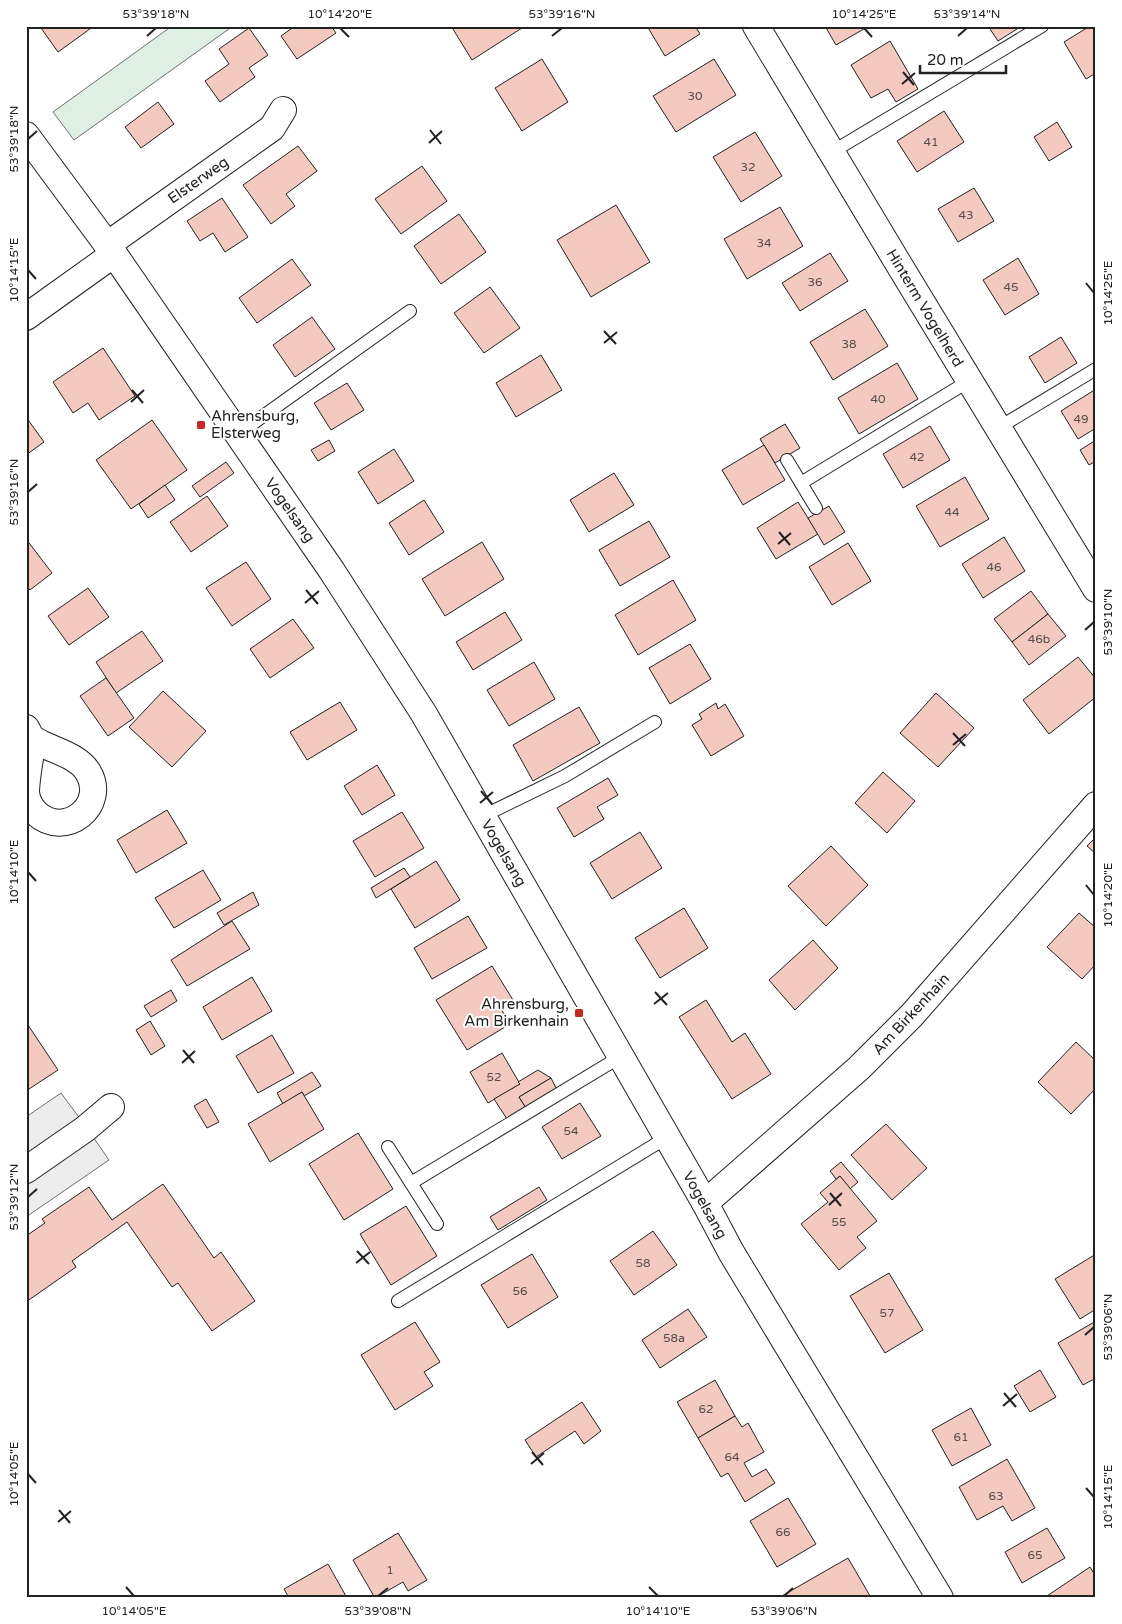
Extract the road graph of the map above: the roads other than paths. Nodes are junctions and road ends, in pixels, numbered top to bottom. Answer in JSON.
{"nodes":[{"id":1,"x":756,"y":26,"type":"edge"},
{"id":2,"x":1042,"y":26,"type":"edge"},
{"id":3,"x":283,"y":110,"type":"dead end"},
{"id":4,"x":26,"y":135,"type":"edge"},
{"id":5,"x":832,"y":152,"type":"junction"},
{"id":6,"x":111,"y":250,"type":"junction"},
{"id":7,"x":410,"y":311,"type":"dead end"},
{"id":8,"x":26,"y":317,"type":"edge"},
{"id":9,"x":1096,"y":369,"type":"edge"},
{"id":10,"x":969,"y":381,"type":"junction"},
{"id":11,"x":998,"y":428,"type":"junction"},
{"id":12,"x":238,"y":434,"type":"junction"},
{"id":13,"x":787,"y":460,"type":"dead end"},
{"id":14,"x":801,"y":483,"type":"junction"},
{"id":15,"x":816,"y":508,"type":"dead end"},
{"id":16,"x":1096,"y":589,"type":"edge"},
{"id":17,"x":655,"y":722,"type":"dead end"},
{"id":18,"x":1096,"y":805,"type":"edge"},
{"id":19,"x":483,"y":816,"type":"junction"},
{"id":20,"x":620,"y":1057,"type":"junction"},
{"id":21,"x":111,"y":1107,"type":"dead end"},
{"id":22,"x":666,"y":1138,"type":"junction"},
{"id":23,"x":388,"y":1147,"type":"dead end"},
{"id":24,"x":26,"y":1170,"type":"edge"},
{"id":25,"x":411,"y":1183,"type":"junction"},
{"id":26,"x":705,"y":1203,"type":"junction"},
{"id":27,"x":437,"y":1224,"type":"dead end"},
{"id":28,"x":398,"y":1301,"type":"dead end"},
{"id":29,"x":940,"y":1598,"type":"edge"}],
"edges":[{"from":1,"to":5,"type":"street","name":"Hinterm Vogelherd"},
{"from":2,"to":5,"type":"lane"},
{"from":3,"to":6,"type":"street","name":"Elsterweg"},
{"from":4,"to":6,"type":"street","name":"Vogelsang"},
{"from":5,"to":10,"type":"street","name":"Hinterm Vogelherd"},
{"from":6,"to":8,"type":"street","name":"Elsterweg"},
{"from":6,"to":12,"type":"street","name":"Vogelsang"},
{"from":7,"to":12,"type":"lane"},
{"from":9,"to":11,"type":"lane"},
{"from":10,"to":11,"type":"street","name":"Hinterm Vogelherd"},
{"from":10,"to":14,"type":"lane"},
{"from":11,"to":16,"type":"street","name":"Hinterm Vogelherd"},
{"from":12,"to":19,"type":"street","name":"Vogelsang"},
{"from":13,"to":14,"type":"lane"},
{"from":14,"to":15,"type":"lane"},
{"from":17,"to":19,"type":"lane"},
{"from":18,"to":26,"type":"street","name":"Am Birkenhain"},
{"from":19,"to":20,"type":"street","name":"Vogelsang"},
{"from":20,"to":22,"type":"street","name":"Vogelsang"},
{"from":20,"to":25,"type":"lane"},
{"from":21,"to":24,"type":"street"},
{"from":22,"to":26,"type":"street","name":"Vogelsang"},
{"from":22,"to":28,"type":"lane"},
{"from":23,"to":25,"type":"lane"},
{"from":25,"to":27,"type":"lane"},
{"from":26,"to":29,"type":"street","name":"Vogelsang"}]}
